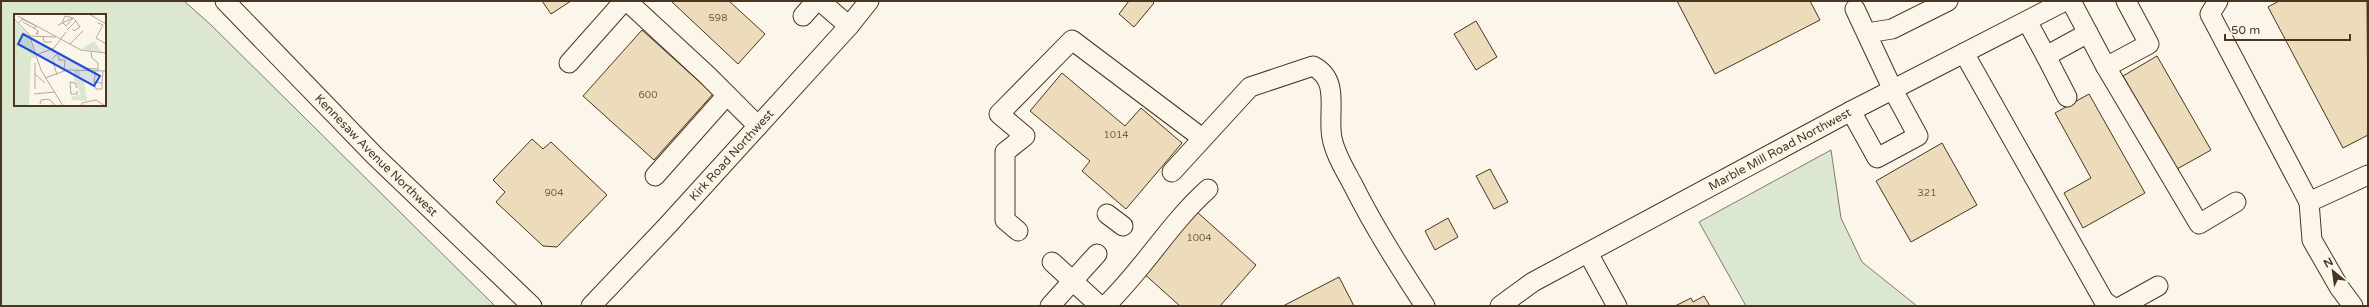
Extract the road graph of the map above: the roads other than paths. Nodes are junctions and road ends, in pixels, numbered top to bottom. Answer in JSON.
{"nodes":[{"id":1,"x":225,"y":1,"type":"edge"},
{"id":2,"x":624,"y":1,"type":"edge"},
{"id":3,"x":627,"y":1,"type":"edge"},
{"id":4,"x":816,"y":1,"type":"edge"},
{"id":5,"x":820,"y":1,"type":"edge"},
{"id":6,"x":869,"y":1,"type":"edge"},
{"id":7,"x":1948,"y":1,"type":"edge"},
{"id":8,"x":2065,"y":1,"type":"edge"},
{"id":9,"x":2071,"y":1,"type":"edge"},
{"id":10,"x":2126,"y":1,"type":"edge"},
{"id":11,"x":2218,"y":1,"type":"edge"},
{"id":12,"x":1855,"y":9,"type":"dead end"},
{"id":13,"x":803,"y":16,"type":"dead end"},
{"id":14,"x":2027,"y":21,"type":"junction"},
{"id":15,"x":849,"y":26,"type":"junction"},
{"id":16,"x":1868,"y":33,"type":"junction"},
{"id":17,"x":2088,"y":33,"type":"junction"},
{"id":18,"x":1964,"y":53,"type":"junction"},
{"id":19,"x":2046,"y":56,"type":"junction"},
{"id":20,"x":569,"y":63,"type":"dead end"},
{"id":21,"x":2106,"y":67,"type":"junction"},
{"id":22,"x":1893,"y":90,"type":"junction"},
{"id":23,"x":727,"y":95,"type":"junction"},
{"id":24,"x":2067,"y":97,"type":"dead end"},
{"id":25,"x":1851,"y":111,"type":"junction"},
{"id":26,"x":758,"y":126,"type":"junction"},
{"id":27,"x":1202,"y":138,"type":"junction"},
{"id":28,"x":1172,"y":172,"type":"dead end"},
{"id":29,"x":2368,"y":174,"type":"edge"},
{"id":30,"x":655,"y":176,"type":"dead end"},
{"id":31,"x":1208,"y":189,"type":"dead end"},
{"id":32,"x":2236,"y":202,"type":"dead end"},
{"id":33,"x":2309,"y":202,"type":"junction"},
{"id":34,"x":1107,"y":214,"type":"dead end"},
{"id":35,"x":1123,"y":226,"type":"dead end"},
{"id":36,"x":1018,"y":231,"type":"dead end"},
{"id":37,"x":1588,"y":253,"type":"junction"},
{"id":38,"x":1098,"y":254,"type":"dead end"},
{"id":39,"x":1052,"y":262,"type":"dead end"},
{"id":40,"x":1073,"y":281,"type":"junction"},
{"id":41,"x":2158,"y":286,"type":"dead end"},
{"id":42,"x":532,"y":306,"type":"edge"},
{"id":43,"x":591,"y":306,"type":"edge"},
{"id":44,"x":1050,"y":306,"type":"edge"},
{"id":45,"x":1100,"y":306,"type":"edge"},
{"id":46,"x":1105,"y":306,"type":"edge"},
{"id":47,"x":1425,"y":306,"type":"edge"},
{"id":48,"x":1500,"y":306,"type":"edge"},
{"id":49,"x":1617,"y":306,"type":"edge"},
{"id":50,"x":2111,"y":306,"type":"edge"},
{"id":51,"x":2122,"y":306,"type":"edge"},
{"id":52,"x":2353,"y":306,"type":"edge"}],
"edges":[{"from":1,"to":42,"type":"street","name":"Kennesaw Avenue Northwest"},
{"from":2,"to":20,"type":"street"},
{"from":3,"to":23,"type":"street"},
{"from":4,"to":13,"type":"street"},
{"from":5,"to":15,"type":"street"},
{"from":6,"to":15,"type":"street","name":"Kirk Road Northwest"},
{"from":7,"to":16,"type":"street"},
{"from":8,"to":14,"type":"street","name":"Marble Mill Road Northwest"},
{"from":9,"to":17,"type":"street"},
{"from":10,"to":21,"type":"street"},
{"from":11,"to":33,"type":"street"},
{"from":12,"to":16,"type":"street"},
{"from":14,"to":18,"type":"street","name":"Marble Mill Road Northwest"},
{"from":14,"to":19,"type":"street"},
{"from":15,"to":26,"type":"street","name":"Kirk Road Northwest"},
{"from":16,"to":22,"type":"street"},
{"from":17,"to":19,"type":"street"},
{"from":17,"to":21,"type":"street"},
{"from":18,"to":22,"type":"street","name":"Marble Mill Road Northwest"},
{"from":18,"to":50,"type":"street"},
{"from":19,"to":24,"type":"street"},
{"from":21,"to":32,"type":"street"},
{"from":22,"to":25,"type":"street","name":"Marble Mill Road Northwest"},
{"from":22,"to":25,"type":"street"},
{"from":23,"to":26,"type":"street"},
{"from":23,"to":30,"type":"street"},
{"from":25,"to":37,"type":"street","name":"Marble Mill Road Northwest"},
{"from":26,"to":43,"type":"street","name":"Kirk Road Northwest"},
{"from":27,"to":28,"type":"street"},
{"from":27,"to":36,"type":"street"},
{"from":27,"to":47,"type":"street"},
{"from":29,"to":33,"type":"street"},
{"from":31,"to":46,"type":"street"},
{"from":33,"to":52,"type":"street"},
{"from":34,"to":35,"type":"street"},
{"from":37,"to":48,"type":"street","name":"Marble Mill Road Northwest"},
{"from":37,"to":49,"type":"street"},
{"from":38,"to":40,"type":"street"},
{"from":39,"to":40,"type":"street"},
{"from":40,"to":44,"type":"street"},
{"from":40,"to":45,"type":"street"},
{"from":41,"to":51,"type":"street"}]}
